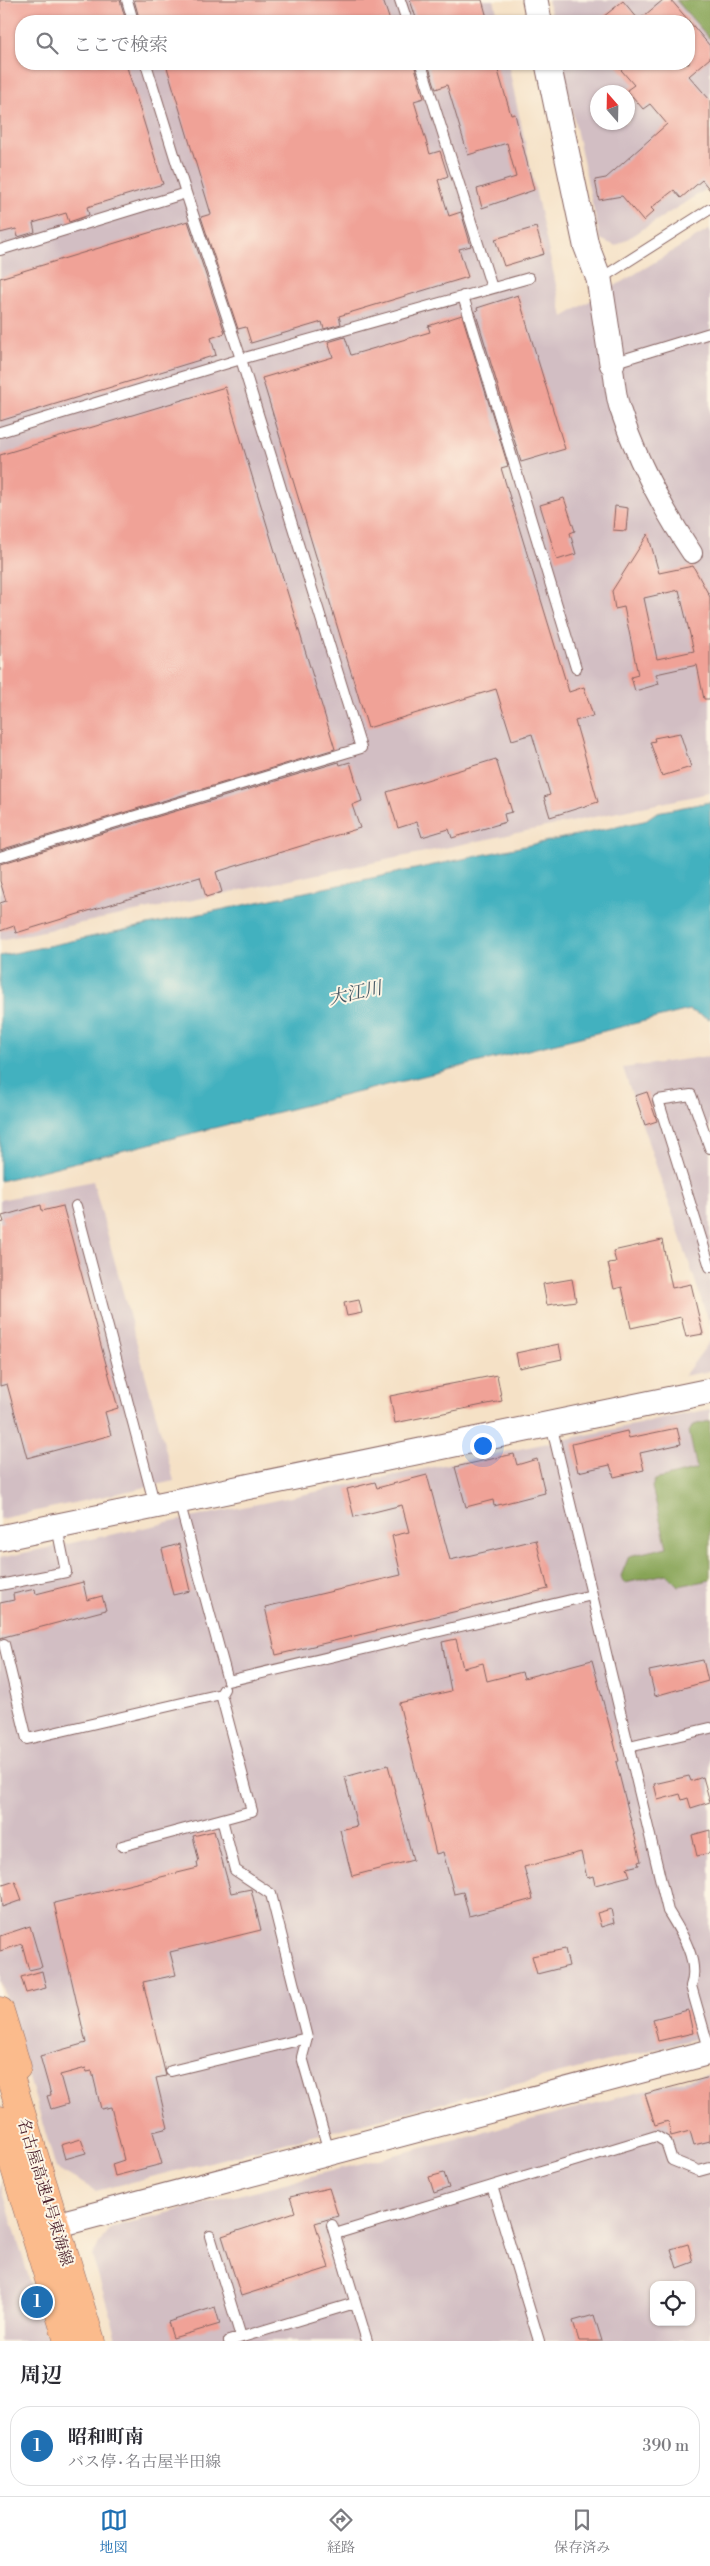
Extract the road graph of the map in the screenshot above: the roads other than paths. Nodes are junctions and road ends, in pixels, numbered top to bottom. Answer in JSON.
{"nodes":[{"id":1,"x":127,"y":0,"type":"edge"},
{"id":2,"x":400,"y":0,"type":"edge"},
{"id":3,"x":535,"y":0,"type":"edge"},
{"id":4,"x":131,"y":15,"type":"edge"},
{"id":5,"x":405,"y":15,"type":"edge"},
{"id":6,"x":539,"y":15,"type":"edge"},
{"id":7,"x":148,"y":70,"type":"edge"},
{"id":8,"x":423,"y":70,"type":"edge"},
{"id":9,"x":549,"y":70,"type":"edge"},
{"id":10,"x":186,"y":193,"type":"junction"},
{"id":11,"x":710,"y":209,"type":"edge"},
{"id":12,"x":0,"y":250,"type":"edge"},
{"id":13,"x":529,"y":278,"type":"dead end"},
{"id":14,"x":599,"y":279,"type":"junction"},
{"id":15,"x":492,"y":288,"type":"junction"},
{"id":16,"x":463,"y":296,"type":"junction"},
{"id":17,"x":710,"y":333,"type":"edge"},
{"id":18,"x":241,"y":359,"type":"junction"},
{"id":19,"x":612,"y":363,"type":"junction"},
{"id":20,"x":0,"y":432,"type":"edge"},
{"id":21,"x":692,"y":554,"type":"dead end"},
{"id":22,"x":576,"y":668,"type":"dead end"},
{"id":23,"x":0,"y":857,"type":"edge"},
{"id":24,"x":710,"y":1148,"type":"edge"},
{"id":25,"x":76,"y":1206,"type":"dead end"},
{"id":26,"x":710,"y":1267,"type":"edge"},
{"id":27,"x":710,"y":1391,"type":"edge"},
{"id":28,"x":552,"y":1424,"type":"junction"},
{"id":29,"x":179,"y":1501,"type":"junction"},
{"id":30,"x":155,"y":1506,"type":"junction"},
{"id":31,"x":57,"y":1527,"type":"junction"},
{"id":32,"x":0,"y":1538,"type":"edge"},
{"id":33,"x":0,"y":1585,"type":"edge"},
{"id":34,"x":592,"y":1595,"type":"junction"},
{"id":35,"x":4,"y":1644,"type":"dead end"},
{"id":36,"x":228,"y":1682,"type":"junction"},
{"id":37,"x":221,"y":1694,"type":"junction"},
{"id":38,"x":710,"y":1728,"type":"edge"},
{"id":39,"x":629,"y":1746,"type":"junction"},
{"id":40,"x":222,"y":1820,"type":"junction"},
{"id":41,"x":122,"y":1846,"type":"dead end"},
{"id":42,"x":1,"y":2029,"type":"edge"},
{"id":43,"x":307,"y":2038,"type":"junction"},
{"id":44,"x":710,"y":2052,"type":"edge"},
{"id":45,"x":171,"y":2071,"type":"dead end"},
{"id":46,"x":0,"y":2120,"type":"edge"},
{"id":47,"x":329,"y":2152,"type":"junction"},
{"id":48,"x":0,"y":2156,"type":"edge"},
{"id":49,"x":710,"y":2168,"type":"edge"},
{"id":50,"x":492,"y":2186,"type":"junction"},
{"id":51,"x":64,"y":2223,"type":"junction"},
{"id":52,"x":210,"y":2236,"type":"dead end"},
{"id":53,"x":356,"y":2303,"type":"junction"},
{"id":54,"x":241,"y":2337,"type":"junction"},
{"id":55,"x":257,"y":2337,"type":"edge"},
{"id":56,"x":58,"y":2341,"type":"edge"},
{"id":57,"x":68,"y":2341,"type":"edge"},
{"id":58,"x":91,"y":2341,"type":"edge"},
{"id":59,"x":100,"y":2341,"type":"edge"},
{"id":60,"x":229,"y":2341,"type":"edge"},
{"id":61,"x":367,"y":2341,"type":"edge"},
{"id":62,"x":540,"y":2341,"type":"edge"}],
"edges":[{"from":1,"to":4,"type":"lane"},
{"from":2,"to":5,"type":"lane"},
{"from":3,"to":6,"type":"street"},
{"from":7,"to":10,"type":"lane"},
{"from":8,"to":15,"type":"lane"},
{"from":9,"to":14,"type":"street"},
{"from":10,"to":12,"type":"lane"},
{"from":10,"to":18,"type":"lane"},
{"from":11,"to":14,"type":"lane"},
{"from":13,"to":15,"type":"lane"},
{"from":14,"to":19,"type":"street"},
{"from":15,"to":16,"type":"lane"},
{"from":16,"to":18,"type":"lane"},
{"from":16,"to":22,"type":"lane"},
{"from":17,"to":19,"type":"lane"},
{"from":18,"to":20,"type":"lane"},
{"from":18,"to":23,"type":"lane"},
{"from":19,"to":21,"type":"street"},
{"from":24,"to":26,"type":"lane"},
{"from":25,"to":30,"type":"lane"},
{"from":27,"to":28,"type":"street"},
{"from":28,"to":29,"type":"street"},
{"from":28,"to":34,"type":"lane"},
{"from":29,"to":30,"type":"street"},
{"from":29,"to":36,"type":"lane"},
{"from":30,"to":31,"type":"street"},
{"from":31,"to":32,"type":"street"},
{"from":31,"to":33,"type":"lane"},
{"from":34,"to":36,"type":"lane"},
{"from":34,"to":39,"type":"lane"},
{"from":35,"to":37,"type":"lane"},
{"from":36,"to":37,"type":"lane"},
{"from":37,"to":40,"type":"lane"},
{"from":38,"to":39,"type":"lane"},
{"from":39,"to":44,"type":"lane"},
{"from":40,"to":41,"type":"lane"},
{"from":40,"to":43,"type":"lane"},
{"from":42,"to":51,"type":"main road"},
{"from":42,"to":58,"type":"main road","name":"名古屋高速4号東海線"},
{"from":43,"to":45,"type":"lane"},
{"from":43,"to":47,"type":"lane"},
{"from":44,"to":47,"type":"street"},
{"from":46,"to":57,"type":"main road","name":"名古屋高速4号東海線"},
{"from":47,"to":51,"type":"street"},
{"from":48,"to":56,"type":"main road"},
{"from":49,"to":50,"type":"lane"},
{"from":50,"to":53,"type":"lane"},
{"from":50,"to":62,"type":"lane"},
{"from":51,"to":59,"type":"main road"},
{"from":52,"to":54,"type":"lane"},
{"from":53,"to":55,"type":"lane"},
{"from":53,"to":61,"type":"lane"},
{"from":54,"to":55,"type":"lane"},
{"from":54,"to":60,"type":"lane"}]}
